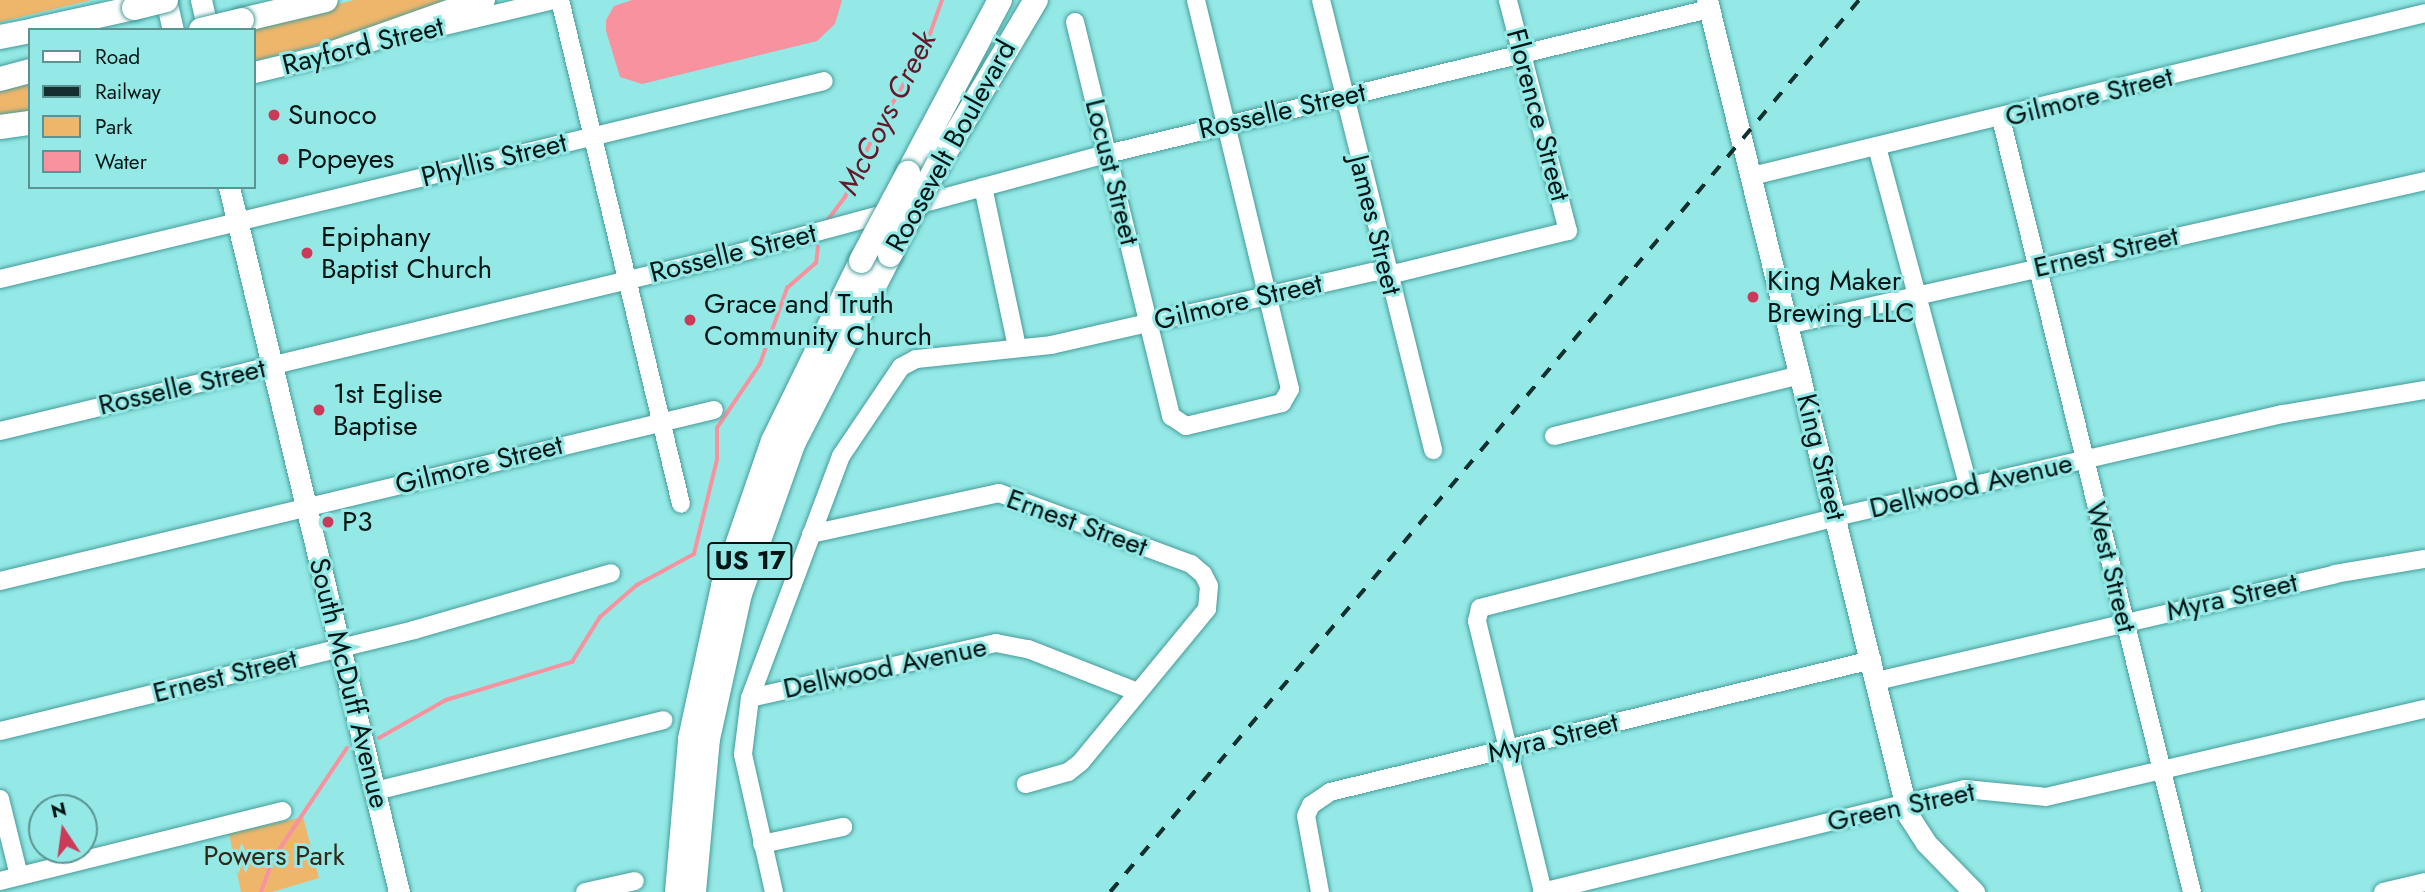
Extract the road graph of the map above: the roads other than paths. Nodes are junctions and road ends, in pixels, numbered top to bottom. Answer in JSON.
{"nodes":[{"id":1,"x":166,"y":0,"type":"edge"},
{"id":2,"x":201,"y":0,"type":"edge"},
{"id":3,"x":326,"y":0,"type":"edge"},
{"id":4,"x":483,"y":0,"type":"edge"},
{"id":5,"x":554,"y":0,"type":"edge"},
{"id":6,"x":560,"y":0,"type":"edge"},
{"id":7,"x":1000,"y":0,"type":"edge"},
{"id":8,"x":1036,"y":0,"type":"edge"},
{"id":9,"x":1196,"y":0,"type":"edge"},
{"id":10,"x":1321,"y":0,"type":"edge"},
{"id":11,"x":1508,"y":0,"type":"edge"},
{"id":12,"x":1708,"y":5,"type":"edge"},
{"id":13,"x":2425,"y":13,"type":"edge"},
{"id":14,"x":1074,"y":22,"type":"dead end"},
{"id":15,"x":41,"y":28,"type":"edge"},
{"id":16,"x":173,"y":28,"type":"edge"},
{"id":17,"x":208,"y":28,"type":"edge"},
{"id":18,"x":209,"y":28,"type":"edge"},
{"id":19,"x":28,"y":31,"type":"edge"},
{"id":20,"x":0,"y":37,"type":"edge"},
{"id":21,"x":332,"y":53,"type":"junction"},
{"id":22,"x":1521,"y":54,"type":"junction"},
{"id":23,"x":28,"y":72,"type":"edge"},
{"id":24,"x":256,"y":72,"type":"edge"},
{"id":25,"x":0,"y":79,"type":"edge"},
{"id":26,"x":824,"y":81,"type":"dead end"},
{"id":27,"x":1344,"y":97,"type":"junction"},
{"id":28,"x":2001,"y":119,"type":"junction"},
{"id":29,"x":1227,"y":124,"type":"junction"},
{"id":30,"x":28,"y":125,"type":"edge"},
{"id":31,"x":28,"y":126,"type":"edge"},
{"id":32,"x":0,"y":127,"type":"edge"},
{"id":33,"x":0,"y":135,"type":"edge"},
{"id":34,"x":593,"y":136,"type":"junction"},
{"id":35,"x":1877,"y":148,"type":"junction"},
{"id":36,"x":1107,"y":153,"type":"junction"},
{"id":37,"x":1752,"y":176,"type":"junction"},
{"id":38,"x":2425,"y":181,"type":"edge"},
{"id":39,"x":983,"y":187,"type":"junction"},
{"id":40,"x":230,"y":189,"type":"edge"},
{"id":41,"x":238,"y":222,"type":"junction"},
{"id":42,"x":1568,"y":231,"type":"joint"},
{"id":43,"x":2037,"y":267,"type":"junction"},
{"id":44,"x":1386,"y":272,"type":"junction"},
{"id":45,"x":0,"y":279,"type":"edge"},
{"id":46,"x":627,"y":279,"type":"junction"},
{"id":47,"x":1267,"y":295,"type":"junction"},
{"id":48,"x":1915,"y":297,"type":"junction"},
{"id":49,"x":1149,"y":323,"type":"junction"},
{"id":50,"x":1788,"y":325,"type":"junction"},
{"id":51,"x":1017,"y":347,"type":"junction"},
{"id":52,"x":272,"y":366,"type":"junction"},
{"id":53,"x":1800,"y":375,"type":"junction"},
{"id":54,"x":2425,"y":390,"type":"edge"},
{"id":55,"x":714,"y":410,"type":"dead end"},
{"id":56,"x":661,"y":421,"type":"junction"},
{"id":57,"x":0,"y":431,"type":"edge"},
{"id":58,"x":1554,"y":436,"type":"dead end"},
{"id":59,"x":1433,"y":450,"type":"dead end"},
{"id":60,"x":2084,"y":460,"type":"junction"},
{"id":61,"x":1969,"y":487,"type":"junction"},
{"id":62,"x":681,"y":504,"type":"dead end"},
{"id":63,"x":306,"y":506,"type":"junction"},
{"id":64,"x":1836,"y":517,"type":"junction"},
{"id":65,"x":811,"y":534,"type":"junction"},
{"id":66,"x":2425,"y":559,"type":"edge"},
{"id":67,"x":611,"y":573,"type":"dead end"},
{"id":68,"x":0,"y":581,"type":"edge"},
{"id":69,"x":2125,"y":622,"type":"junction"},
{"id":70,"x":340,"y":648,"type":"junction"},
{"id":71,"x":1874,"y":670,"type":"junction"},
{"id":72,"x":1138,"y":692,"type":"junction"},
{"id":73,"x":750,"y":698,"type":"junction"},
{"id":74,"x":2425,"y":709,"type":"edge"},
{"id":75,"x":663,"y":720,"type":"dead end"},
{"id":76,"x":0,"y":731,"type":"edge"},
{"id":77,"x":1508,"y":749,"type":"junction"},
{"id":78,"x":2161,"y":769,"type":"junction"},
{"id":79,"x":1026,"y":784,"type":"dead end"},
{"id":80,"x":375,"y":791,"type":"junction"},
{"id":81,"x":0,"y":799,"type":"edge"},
{"id":82,"x":1905,"y":803,"type":"junction"},
{"id":83,"x":282,"y":811,"type":"dead end"},
{"id":84,"x":843,"y":827,"type":"dead end"},
{"id":85,"x":762,"y":844,"type":"junction"},
{"id":86,"x":19,"y":876,"type":"junction"},
{"id":87,"x":0,"y":881,"type":"edge"},
{"id":88,"x":635,"y":881,"type":"dead end"},
{"id":89,"x":2425,"y":882,"type":"edge"},
{"id":90,"x":1318,"y":885,"type":"edge"},
{"id":91,"x":399,"y":892,"type":"edge"},
{"id":92,"x":585,"y":892,"type":"edge"},
{"id":93,"x":677,"y":892,"type":"edge"},
{"id":94,"x":694,"y":892,"type":"edge"},
{"id":95,"x":774,"y":892,"type":"edge"},
{"id":96,"x":1542,"y":892,"type":"edge"},
{"id":97,"x":1974,"y":892,"type":"edge"},
{"id":98,"x":2192,"y":892,"type":"edge"},
{"id":99,"x":2383,"y":892,"type":"edge"}],
"edges":[{"from":1,"to":15,"type":"highway","bridge":true},
{"from":1,"to":16,"type":"main road"},
{"from":2,"to":17,"type":"main road"},
{"from":3,"to":18,"type":"highway","bridge":true},
{"from":4,"to":21,"type":"highway"},
{"from":5,"to":21,"type":"street","name":"Rayford Street"},
{"from":6,"to":34,"type":"street"},
{"from":7,"to":93,"type":"highway","name":"Roosevelt Boulevard","number":"US 17","bridge":true},
{"from":8,"to":94,"type":"highway","name":"Roosevelt Boulevard","number":"US 17","bridge":true},
{"from":9,"to":29,"type":"street"},
{"from":10,"to":27,"type":"street","name":"James Street"},
{"from":11,"to":22,"type":"street","name":"Florence Street"},
{"from":12,"to":22,"type":"street","name":"Rosselle Street"},
{"from":12,"to":37,"type":"main road","name":"King Street"},
{"from":13,"to":28,"type":"street","name":"Gilmore Street"},
{"from":14,"to":36,"type":"street","name":"Locust Street"},
{"from":19,"to":20,"type":"highway"},
{"from":21,"to":24,"type":"main road","name":"Rayford Street"},
{"from":22,"to":27,"type":"street","name":"Rosselle Street"},
{"from":22,"to":42,"type":"street","name":"Florence Street"},
{"from":23,"to":25,"type":"highway"},
{"from":26,"to":34,"type":"street","name":"Phyllis Street"},
{"from":27,"to":29,"type":"street","name":"Rosselle Street"},
{"from":27,"to":44,"type":"street","name":"James Street"},
{"from":28,"to":35,"type":"street","name":"Gilmore Street"},
{"from":28,"to":43,"type":"street","name":"West Street"},
{"from":29,"to":36,"type":"street","name":"Rosselle Street"},
{"from":29,"to":47,"type":"street"},
{"from":30,"to":32,"type":"highway"},
{"from":31,"to":33,"type":"street"},
{"from":34,"to":41,"type":"street","name":"Phyllis Street"},
{"from":34,"to":46,"type":"street"},
{"from":35,"to":37,"type":"street","name":"Gilmore Street"},
{"from":35,"to":48,"type":"street"},
{"from":36,"to":39,"type":"street","name":"Rosselle Street"},
{"from":36,"to":49,"type":"street","name":"Locust Street"},
{"from":37,"to":50,"type":"main road","name":"King Street"},
{"from":38,"to":43,"type":"street","name":"Ernest Street"},
{"from":39,"to":46,"type":"street","name":"Rosselle Street"},
{"from":39,"to":51,"type":"street"},
{"from":40,"to":41,"type":"main road","name":"South McDuff Avenue"},
{"from":41,"to":45,"type":"street","name":"Phyllis Street"},
{"from":41,"to":52,"type":"main road","name":"South McDuff Avenue"},
{"from":42,"to":44,"type":"street","name":"Gilmore Street"},
{"from":43,"to":48,"type":"street","name":"Ernest Street"},
{"from":43,"to":60,"type":"street","name":"West Street"},
{"from":44,"to":47,"type":"street","name":"Gilmore Street"},
{"from":44,"to":59,"type":"street","name":"James Street"},
{"from":46,"to":52,"type":"street","name":"Rosselle Street"},
{"from":46,"to":56,"type":"street"},
{"from":47,"to":49,"type":"street","name":"Gilmore Street"},
{"from":47,"to":49,"type":"street","name":"Locust Street"},
{"from":48,"to":50,"type":"street","name":"Ernest Street"},
{"from":48,"to":61,"type":"street"},
{"from":49,"to":51,"type":"street","name":"Gilmore Street"},
{"from":50,"to":53,"type":"main road","name":"King Street"},
{"from":51,"to":65,"type":"street","name":"Gilmore Street"},
{"from":52,"to":57,"type":"street","name":"Rosselle Street"},
{"from":52,"to":63,"type":"main road","name":"South McDuff Avenue"},
{"from":53,"to":58,"type":"street"},
{"from":53,"to":64,"type":"main road","name":"King Street"},
{"from":54,"to":60,"type":"street","name":"Dellwood Avenue"},
{"from":55,"to":56,"type":"street","name":"Gilmore Street"},
{"from":56,"to":62,"type":"street"},
{"from":56,"to":63,"type":"street","name":"Gilmore Street"},
{"from":60,"to":61,"type":"street","name":"Dellwood Avenue"},
{"from":60,"to":69,"type":"street","name":"West Street"},
{"from":61,"to":64,"type":"street","name":"Dellwood Avenue"},
{"from":63,"to":68,"type":"street","name":"Gilmore Street"},
{"from":63,"to":70,"type":"main road","name":"South McDuff Avenue"},
{"from":64,"to":71,"type":"main road","name":"King Street"},
{"from":64,"to":77,"type":"street","name":"Dellwood Avenue"},
{"from":65,"to":72,"type":"street","name":"Ernest Street"},
{"from":65,"to":73,"type":"street"},
{"from":66,"to":69,"type":"street","name":"Myra Street"},
{"from":67,"to":70,"type":"street","name":"Ernest Street"},
{"from":69,"to":71,"type":"street","name":"Myra Street"},
{"from":69,"to":78,"type":"street","name":"West Street"},
{"from":70,"to":76,"type":"street","name":"Ernest Street"},
{"from":70,"to":80,"type":"main road","name":"South McDuff Avenue"},
{"from":71,"to":77,"type":"street","name":"Myra Street"},
{"from":71,"to":82,"type":"main road","name":"King Street"},
{"from":72,"to":73,"type":"street","name":"Dellwood Avenue"},
{"from":72,"to":79,"type":"street"},
{"from":73,"to":85,"type":"street"},
{"from":74,"to":78,"type":"street","name":"Green Street"},
{"from":75,"to":80,"type":"street"},
{"from":77,"to":90,"type":"street","name":"Myra Street"},
{"from":77,"to":96,"type":"street"},
{"from":78,"to":82,"type":"street","name":"Green Street"},
{"from":78,"to":98,"type":"street","name":"West Street"},
{"from":80,"to":91,"type":"main road","name":"South McDuff Avenue"},
{"from":81,"to":86,"type":"street"},
{"from":82,"to":96,"type":"street","name":"Green Street"},
{"from":82,"to":97,"type":"main road","name":"King Street"},
{"from":83,"to":86,"type":"street"},
{"from":84,"to":85,"type":"street"},
{"from":85,"to":95,"type":"street"},
{"from":86,"to":87,"type":"street"},
{"from":88,"to":92,"type":"street"},
{"from":89,"to":99,"type":"street"}]}
